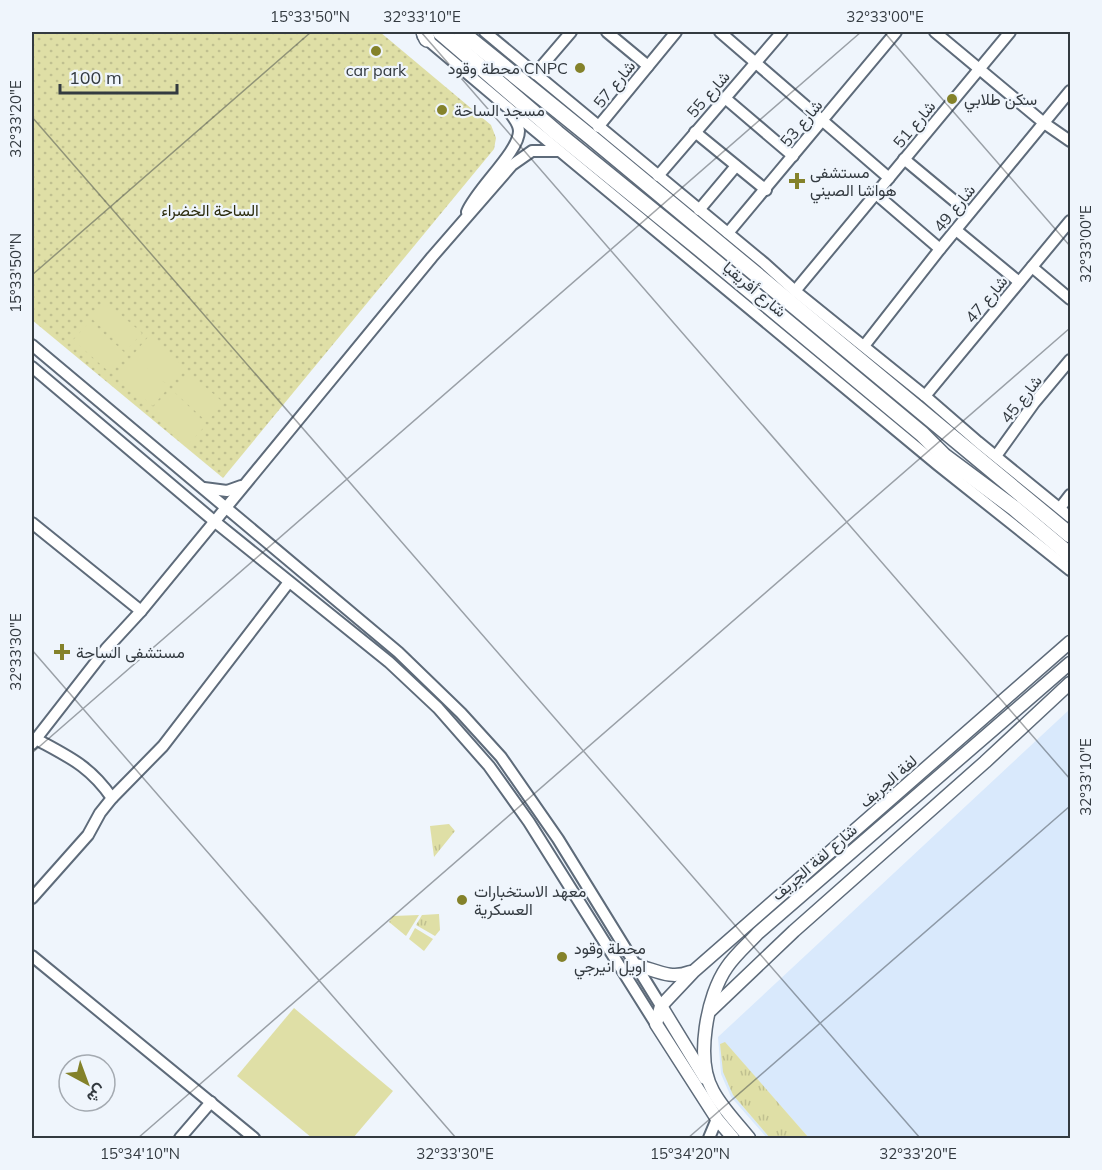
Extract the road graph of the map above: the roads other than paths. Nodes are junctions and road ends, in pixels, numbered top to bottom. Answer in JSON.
{"nodes":[{"id":1,"x":461,"y":32,"type":"edge"},
{"id":2,"x":571,"y":32,"type":"edge"},
{"id":3,"x":607,"y":32,"type":"edge"},
{"id":4,"x":676,"y":32,"type":"edge"},
{"id":5,"x":720,"y":32,"type":"edge"},
{"id":6,"x":782,"y":32,"type":"edge"},
{"id":7,"x":896,"y":32,"type":"edge"},
{"id":8,"x":935,"y":32,"type":"edge"},
{"id":9,"x":1010,"y":32,"type":"edge"},
{"id":10,"x":427,"y":33,"type":"edge"},
{"id":11,"x":489,"y":33,"type":"edge"},
{"id":12,"x":756,"y":62,"type":"junction"},
{"id":13,"x":648,"y":66,"type":"junction"},
{"id":14,"x":978,"y":69,"type":"junction"},
{"id":15,"x":535,"y":74,"type":"junction"},
{"id":16,"x":1071,"y":91,"type":"edge"},
{"id":17,"x":725,"y":98,"type":"junction"},
{"id":18,"x":505,"y":105,"type":"junction"},
{"id":19,"x":824,"y":120,"type":"junction"},
{"id":20,"x":1044,"y":123,"type":"junction"},
{"id":21,"x":598,"y":127,"type":"junction"},
{"id":22,"x":695,"y":132,"type":"junction"},
{"id":23,"x":1071,"y":141,"type":"edge"},
{"id":24,"x":559,"y":151,"type":"junction"},
{"id":25,"x":793,"y":156,"type":"junction"},
{"id":26,"x":904,"y":159,"type":"junction"},
{"id":27,"x":736,"y":165,"type":"junction"},
{"id":28,"x":658,"y":176,"type":"junction"},
{"id":29,"x":889,"y":178,"type":"junction"},
{"id":30,"x":766,"y":190,"type":"junction"},
{"id":31,"x":876,"y":194,"type":"junction"},
{"id":32,"x":699,"y":210,"type":"junction"},
{"id":33,"x":969,"y":213,"type":"junction"},
{"id":34,"x":463,"y":220,"type":"junction"},
{"id":35,"x":1071,"y":220,"type":"edge"},
{"id":36,"x":956,"y":230,"type":"junction"},
{"id":37,"x":728,"y":233,"type":"junction"},
{"id":38,"x":940,"y":249,"type":"junction"},
{"id":39,"x":694,"y":252,"type":"junction"},
{"id":40,"x":1032,"y":267,"type":"junction"},
{"id":41,"x":1019,"y":282,"type":"junction"},
{"id":42,"x":795,"y":291,"type":"junction"},
{"id":43,"x":1071,"y":299,"type":"edge"},
{"id":44,"x":824,"y":332,"type":"junction"},
{"id":45,"x":32,"y":345,"type":"edge"},
{"id":46,"x":814,"y":345,"type":"junction"},
{"id":47,"x":864,"y":346,"type":"junction"},
{"id":48,"x":1071,"y":360,"type":"edge"},
{"id":49,"x":32,"y":367,"type":"edge"},
{"id":50,"x":925,"y":396,"type":"junction"},
{"id":51,"x":978,"y":442,"type":"junction"},
{"id":52,"x":958,"y":443,"type":"junction"},
{"id":53,"x":944,"y":456,"type":"junction"},
{"id":54,"x":996,"y":456,"type":"junction"},
{"id":55,"x":952,"y":476,"type":"junction"},
{"id":56,"x":244,"y":484,"type":"junction"},
{"id":57,"x":200,"y":487,"type":"junction"},
{"id":58,"x":1071,"y":495,"type":"edge"},
{"id":59,"x":224,"y":508,"type":"junction"},
{"id":60,"x":1060,"y":508,"type":"junction"},
{"id":61,"x":1071,"y":517,"type":"edge"},
{"id":62,"x":213,"y":521,"type":"junction"},
{"id":63,"x":32,"y":523,"type":"edge"},
{"id":64,"x":1071,"y":535,"type":"edge"},
{"id":65,"x":1071,"y":555,"type":"edge"},
{"id":66,"x":1071,"y":570,"type":"edge"},
{"id":67,"x":289,"y":582,"type":"junction"},
{"id":68,"x":141,"y":610,"type":"junction"},
{"id":69,"x":1070,"y":642,"type":"edge"},
{"id":70,"x":398,"y":652,"type":"junction"},
{"id":71,"x":389,"y":662,"type":"junction"},
{"id":72,"x":1071,"y":663,"type":"edge"},
{"id":73,"x":1071,"y":683,"type":"edge"},
{"id":74,"x":34,"y":742,"type":"edge"},
{"id":75,"x":501,"y":758,"type":"junction"},
{"id":76,"x":489,"y":766,"type":"junction"},
{"id":77,"x":112,"y":798,"type":"junction"},
{"id":78,"x":32,"y":898,"type":"edge"},
{"id":79,"x":32,"y":956,"type":"edge"},
{"id":80,"x":636,"y":965,"type":"junction"},
{"id":81,"x":694,"y":971,"type":"junction"},
{"id":82,"x":662,"y":1006,"type":"junction"},
{"id":83,"x":711,"y":1010,"type":"junction"},
{"id":84,"x":656,"y":1024,"type":"junction"},
{"id":85,"x":711,"y":1089,"type":"junction"},
{"id":86,"x":211,"y":1102,"type":"junction"},
{"id":87,"x":721,"y":1129,"type":"edge"},
{"id":88,"x":180,"y":1138,"type":"edge"},
{"id":89,"x":254,"y":1138,"type":"edge"},
{"id":90,"x":709,"y":1138,"type":"edge"},
{"id":91,"x":733,"y":1138,"type":"edge"},
{"id":92,"x":749,"y":1138,"type":"edge"}],
"edges":[{"from":1,"to":44,"type":"highway","name":"شارع أفريقيا"},
{"from":2,"to":15,"type":"street"},
{"from":3,"to":13,"type":"street"},
{"from":4,"to":13,"type":"street","name":"شارع 57"},
{"from":5,"to":12,"type":"street"},
{"from":6,"to":12,"type":"street","name":"شارع 55"},
{"from":7,"to":19,"type":"street","name":"شارع 53"},
{"from":8,"to":14,"type":"street"},
{"from":9,"to":14,"type":"street","name":"شارع 51"},
{"from":10,"to":18,"type":"street","name":"شارع أفريقيا"},
{"from":10,"to":39,"type":"highway","name":"شارع أفريقيا"},
{"from":11,"to":15,"type":"street","name":"شارع أفريقيا"},
{"from":12,"to":17,"type":"street","name":"شارع 55"},
{"from":12,"to":19,"type":"street"},
{"from":13,"to":21,"type":"street","name":"شارع 57"},
{"from":14,"to":20,"type":"street"},
{"from":14,"to":26,"type":"street","name":"شارع 51"},
{"from":15,"to":21,"type":"street","name":"شارع أفريقيا"},
{"from":16,"to":20,"type":"street","name":"شارع 49"},
{"from":17,"to":22,"type":"street","name":"شارع 55"},
{"from":17,"to":25,"type":"street"},
{"from":18,"to":24,"type":"street","name":"شارع أفريقيا"},
{"from":18,"to":34,"type":"street"},
{"from":19,"to":25,"type":"street","name":"شارع 53"},
{"from":19,"to":29,"type":"street"},
{"from":20,"to":23,"type":"street"},
{"from":20,"to":33,"type":"street","name":"شارع 49"},
{"from":21,"to":28,"type":"street","name":"شارع أفريقيا"},
{"from":22,"to":27,"type":"street"},
{"from":22,"to":28,"type":"street","name":"شارع 55"},
{"from":24,"to":34,"type":"street"},
{"from":24,"to":39,"type":"street","name":"شارع أفريقيا"},
{"from":25,"to":30,"type":"street","name":"شارع 53"},
{"from":26,"to":29,"type":"street","name":"شارع 51"},
{"from":26,"to":33,"type":"street"},
{"from":27,"to":30,"type":"street"},
{"from":27,"to":32,"type":"street"},
{"from":28,"to":32,"type":"street","name":"شارع أفريقيا"},
{"from":29,"to":31,"type":"street","name":"شارع 51"},
{"from":30,"to":37,"type":"street","name":"شارع 53"},
{"from":31,"to":38,"type":"street"},
{"from":31,"to":42,"type":"street","name":"شارع 51"},
{"from":32,"to":37,"type":"street","name":"شارع أفريقيا"},
{"from":33,"to":36,"type":"street","name":"شارع 49"},
{"from":34,"to":56,"type":"street"},
{"from":35,"to":40,"type":"street","name":"شارع 47"},
{"from":36,"to":38,"type":"street","name":"شارع 49"},
{"from":36,"to":41,"type":"street"},
{"from":37,"to":42,"type":"street","name":"شارع أفريقيا"},
{"from":38,"to":47,"type":"street","name":"شارع 49"},
{"from":39,"to":46,"type":"highway","name":"شارع أفريقيا"},
{"from":39,"to":55,"type":"street","name":"شارع أفريقيا"},
{"from":40,"to":41,"type":"street","name":"شارع 47"},
{"from":40,"to":43,"type":"street"},
{"from":41,"to":50,"type":"street","name":"شارع 47"},
{"from":42,"to":47,"type":"street","name":"شارع أفريقيا"},
{"from":44,"to":46,"type":"highway"},
{"from":44,"to":52,"type":"highway","name":"شارع أفريقيا"},
{"from":45,"to":57,"type":"street"},
{"from":46,"to":53,"type":"highway","name":"شارع أفريقيا"},
{"from":47,"to":50,"type":"street","name":"شارع أفريقيا"},
{"from":48,"to":54,"type":"street","name":"شارع 45"},
{"from":49,"to":62,"type":"street"},
{"from":50,"to":51,"type":"street","name":"شارع أفريقيا"},
{"from":51,"to":52,"type":"highway"},
{"from":51,"to":54,"type":"street","name":"شارع أفريقيا"},
{"from":52,"to":64,"type":"highway","name":"شارع أفريقيا"},
{"from":53,"to":55,"type":"highway"},
{"from":53,"to":65,"type":"highway","name":"شارع أفريقيا"},
{"from":54,"to":60,"type":"street","name":"شارع أفريقيا"},
{"from":55,"to":66,"type":"street","name":"شارع أفريقيا"},
{"from":56,"to":57,"type":"street"},
{"from":56,"to":59,"type":"street"},
{"from":57,"to":59,"type":"street"},
{"from":58,"to":60,"type":"street"},
{"from":59,"to":62,"type":"street"},
{"from":59,"to":70,"type":"street"},
{"from":60,"to":61,"type":"street","name":"شارع أفريقيا"},
{"from":62,"to":67,"type":"street"},
{"from":62,"to":68,"type":"street"},
{"from":63,"to":68,"type":"street"},
{"from":67,"to":71,"type":"street"},
{"from":67,"to":77,"type":"street"},
{"from":68,"to":74,"type":"street"},
{"from":69,"to":81,"type":"main road","name":"لفة الجريف"},
{"from":70,"to":71,"type":"street"},
{"from":70,"to":75,"type":"street"},
{"from":71,"to":76,"type":"street"},
{"from":72,"to":83,"type":"main road","name":"شارع لفة الجريف"},
{"from":73,"to":83,"type":"main road"},
{"from":74,"to":77,"type":"street"},
{"from":75,"to":76,"type":"street"},
{"from":75,"to":80,"type":"street"},
{"from":76,"to":84,"type":"street"},
{"from":77,"to":78,"type":"street"},
{"from":79,"to":86,"type":"street"},
{"from":80,"to":81,"type":"main road"},
{"from":80,"to":82,"type":"street"},
{"from":81,"to":82,"type":"main road","name":"لفة الجريف"},
{"from":82,"to":84,"type":"main road","name":"لفة الجريف"},
{"from":82,"to":85,"type":"main road"},
{"from":83,"to":85,"type":"main road","name":"شارع لفة الجريف"},
{"from":84,"to":87,"type":"main road"},
{"from":85,"to":92,"type":"main road","name":"شارع لفة الجريف"},
{"from":86,"to":88,"type":"street"},
{"from":86,"to":89,"type":"street"},
{"from":87,"to":90,"type":"street"},
{"from":87,"to":91,"type":"main road"}]}
